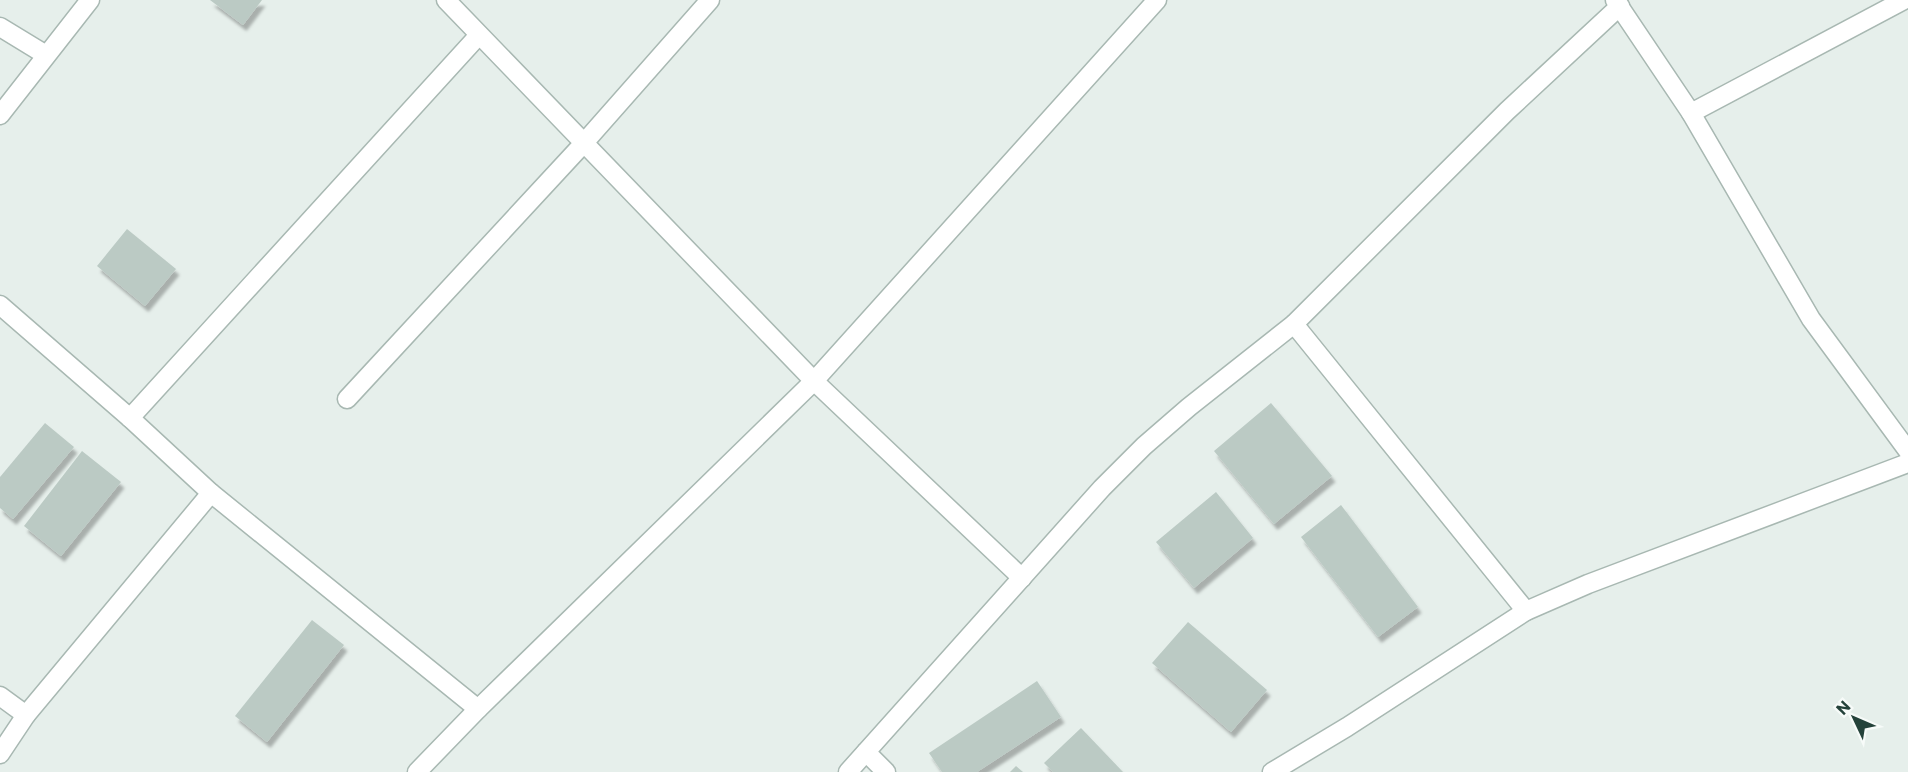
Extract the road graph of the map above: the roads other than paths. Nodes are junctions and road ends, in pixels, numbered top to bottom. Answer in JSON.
{"nodes":[{"id":1,"x":90,"y":0,"type":"edge"},
{"id":2,"x":446,"y":0,"type":"edge"},
{"id":3,"x":710,"y":0,"type":"edge"},
{"id":4,"x":1157,"y":0,"type":"edge"},
{"id":5,"x":1904,"y":0,"type":"edge"},
{"id":6,"x":1618,"y":3,"type":"edge"},
{"id":7,"x":0,"y":27,"type":"edge"},
{"id":8,"x":478,"y":35,"type":"junction"},
{"id":9,"x":46,"y":55,"type":"junction"},
{"id":10,"x":1691,"y":113,"type":"junction"},
{"id":11,"x":0,"y":115,"type":"edge"},
{"id":12,"x":583,"y":144,"type":"junction"},
{"id":13,"x":0,"y":305,"type":"edge"},
{"id":14,"x":1294,"y":324,"type":"junction"},
{"id":15,"x":814,"y":381,"type":"junction"},
{"id":16,"x":347,"y":399,"type":"dead end"},
{"id":17,"x":130,"y":418,"type":"junction"},
{"id":18,"x":1908,"y":451,"type":"edge"},
{"id":19,"x":1908,"y":463,"type":"edge"},
{"id":20,"x":211,"y":493,"type":"junction"},
{"id":21,"x":1022,"y":578,"type":"junction"},
{"id":22,"x":1526,"y":611,"type":"junction"},
{"id":23,"x":0,"y":696,"type":"edge"},
{"id":24,"x":478,"y":709,"type":"junction"},
{"id":25,"x":26,"y":715,"type":"junction"},
{"id":26,"x":866,"y":752,"type":"junction"},
{"id":27,"x":0,"y":754,"type":"edge"},
{"id":28,"x":417,"y":772,"type":"edge"},
{"id":29,"x":848,"y":772,"type":"edge"},
{"id":30,"x":886,"y":772,"type":"edge"},
{"id":31,"x":1272,"y":772,"type":"edge"}],
"edges":[{"from":1,"to":9,"type":"street"},
{"from":2,"to":8,"type":"street"},
{"from":3,"to":12,"type":"street"},
{"from":4,"to":15,"type":"street"},
{"from":5,"to":10,"type":"street"},
{"from":6,"to":10,"type":"street"},
{"from":6,"to":14,"type":"street"},
{"from":7,"to":9,"type":"street"},
{"from":8,"to":12,"type":"street"},
{"from":8,"to":17,"type":"street"},
{"from":9,"to":11,"type":"street"},
{"from":10,"to":18,"type":"street"},
{"from":12,"to":15,"type":"street"},
{"from":12,"to":16,"type":"street"},
{"from":13,"to":17,"type":"street"},
{"from":14,"to":21,"type":"street"},
{"from":14,"to":22,"type":"street"},
{"from":15,"to":21,"type":"street"},
{"from":15,"to":24,"type":"street"},
{"from":17,"to":20,"type":"street"},
{"from":19,"to":22,"type":"street"},
{"from":20,"to":24,"type":"street"},
{"from":20,"to":25,"type":"street"},
{"from":21,"to":26,"type":"street"},
{"from":22,"to":31,"type":"street"},
{"from":23,"to":25,"type":"street"},
{"from":24,"to":28,"type":"street"},
{"from":25,"to":27,"type":"street"},
{"from":26,"to":29,"type":"street"},
{"from":26,"to":30,"type":"street"}]}
